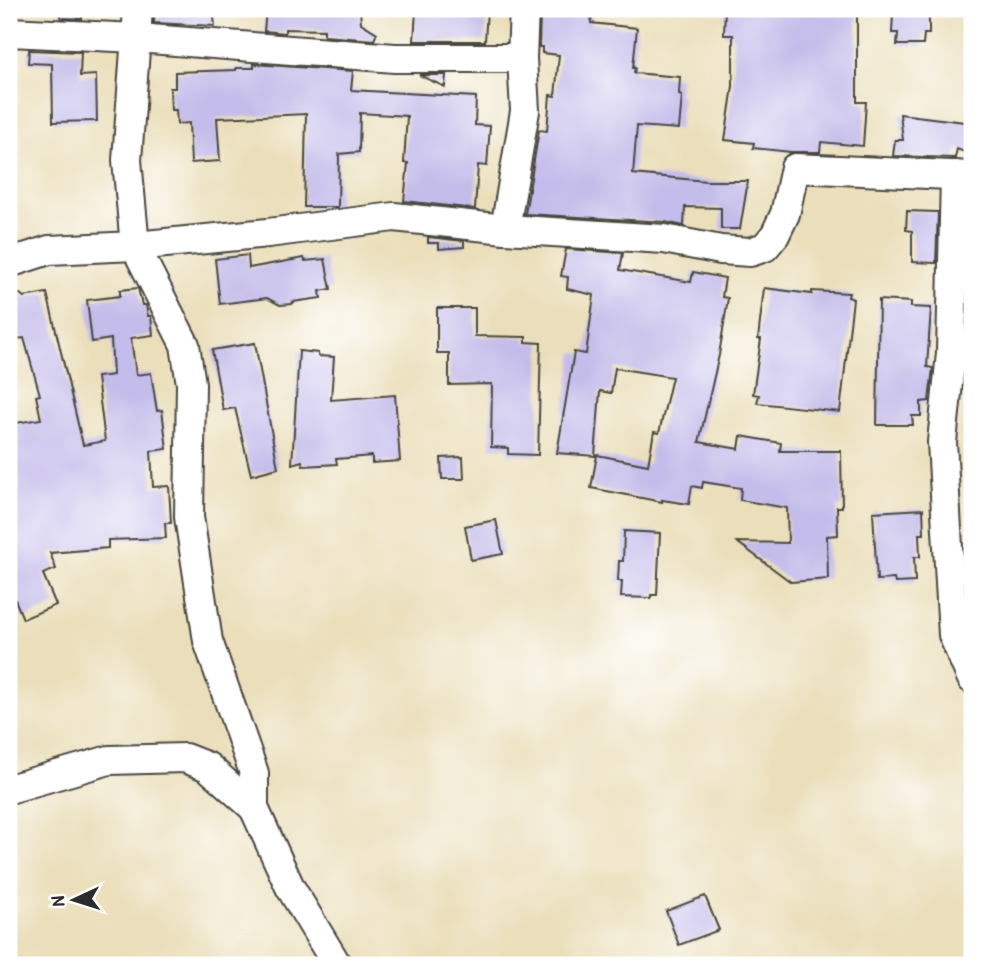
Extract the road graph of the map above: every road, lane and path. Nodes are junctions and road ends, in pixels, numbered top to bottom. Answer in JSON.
{"nodes":[{"id":1,"x":138,"y":9,"type":"edge"},
{"id":2,"x":524,"y":9,"type":"edge"},
{"id":3,"x":9,"y":32,"type":"edge"},
{"id":4,"x":137,"y":38,"type":"junction"},
{"id":5,"x":522,"y":58,"type":"junction"},
{"id":6,"x":964,"y":176,"type":"edge"},
{"id":7,"x":505,"y":229,"type":"junction"},
{"id":8,"x":135,"y":246,"type":"junction"},
{"id":9,"x":9,"y":263,"type":"edge"},
{"id":10,"x":962,"y":355,"type":"edge"},
{"id":11,"x":960,"y":564,"type":"edge"},
{"id":12,"x":972,"y":679,"type":"edge"},
{"id":13,"x":9,"y":789,"type":"edge"},
{"id":14,"x":254,"y":808,"type":"junction"},
{"id":15,"x":337,"y":965,"type":"edge"}],
"edges":[{"from":1,"to":4,"type":"street"},
{"from":2,"to":5,"type":"street"},
{"from":3,"to":4,"type":"street"},
{"from":4,"to":5,"type":"street"},
{"from":4,"to":8,"type":"street"},
{"from":5,"to":7,"type":"street"},
{"from":6,"to":7,"type":"street"},
{"from":6,"to":10,"type":"street"},
{"from":7,"to":8,"type":"street"},
{"from":8,"to":9,"type":"street"},
{"from":8,"to":14,"type":"street"},
{"from":10,"to":11,"type":"street"},
{"from":11,"to":12,"type":"street"},
{"from":13,"to":14,"type":"street"},
{"from":14,"to":15,"type":"street"}]}
